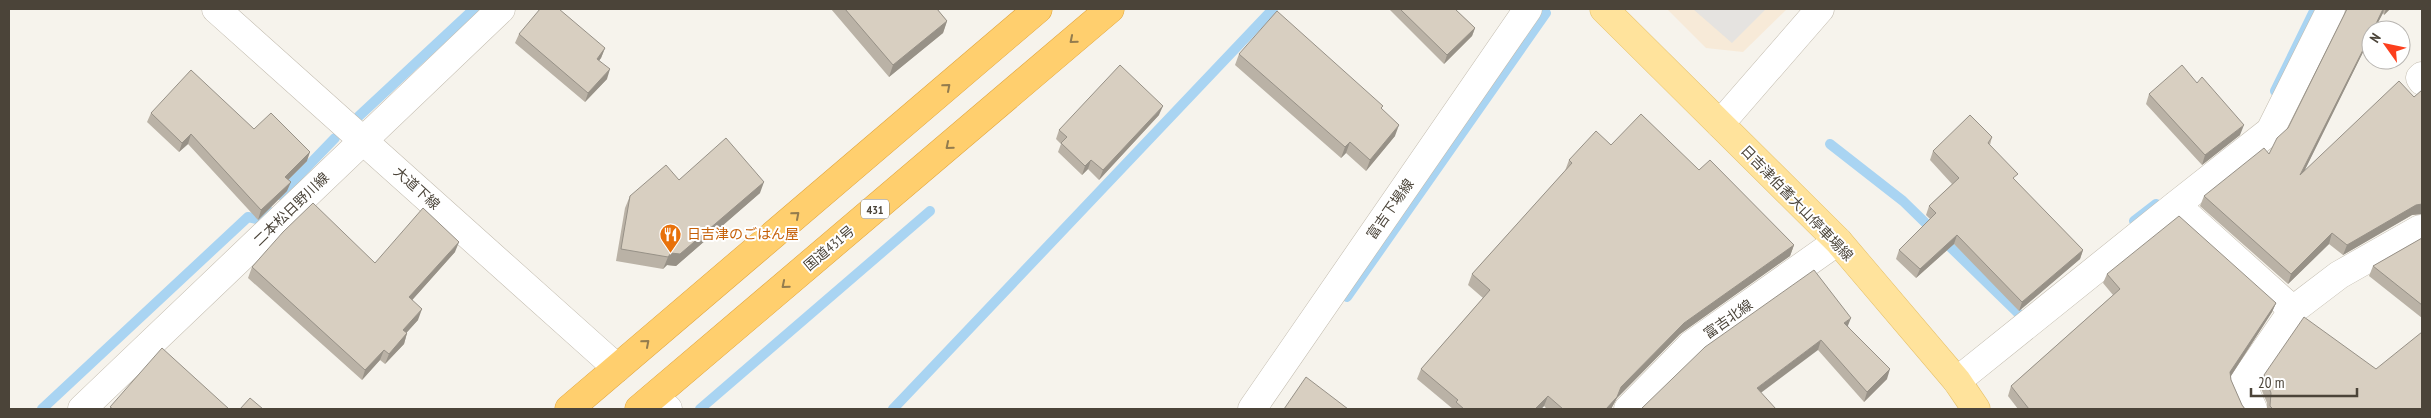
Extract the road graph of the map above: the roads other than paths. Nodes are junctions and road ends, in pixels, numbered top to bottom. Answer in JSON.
{"nodes":[{"id":1,"x":216,"y":9,"type":"edge"},
{"id":2,"x":501,"y":9,"type":"edge"},
{"id":3,"x":1038,"y":9,"type":"edge"},
{"id":4,"x":1110,"y":9,"type":"edge"},
{"id":5,"x":1528,"y":9,"type":"edge"},
{"id":6,"x":1604,"y":9,"type":"edge"},
{"id":7,"x":1820,"y":9,"type":"edge"},
{"id":8,"x":2331,"y":9,"type":"edge"},
{"id":9,"x":2422,"y":76,"type":"edge"},
{"id":10,"x":2422,"y":81,"type":"edge"},
{"id":11,"x":1720,"y":124,"type":"junction"},
{"id":12,"x":363,"y":140,"type":"junction"},
{"id":13,"x":2176,"y":204,"type":"junction"},
{"id":14,"x":2422,"y":231,"type":"edge"},
{"id":15,"x":1838,"y":241,"type":"junction"},
{"id":16,"x":2293,"y":310,"type":"junction"},
{"id":17,"x":617,"y":368,"type":"junction"},
{"id":18,"x":1957,"y":381,"type":"junction"},
{"id":19,"x":654,"y":405,"type":"edge"},
{"id":20,"x":82,"y":409,"type":"edge"},
{"id":21,"x":569,"y":409,"type":"edge"},
{"id":22,"x":1252,"y":409,"type":"edge"},
{"id":23,"x":1628,"y":409,"type":"edge"},
{"id":24,"x":1976,"y":409,"type":"edge"},
{"id":25,"x":2253,"y":409,"type":"edge"}],
"edges":[{"from":1,"to":12,"type":"street","name":"大道下線"},
{"from":2,"to":12,"type":"street","name":"二本松日野川線"},
{"from":17,"to":3,"type":"highway","one_way":true},
{"from":4,"to":19,"type":"highway","name":"国道431号","number":"431","one_way":true},
{"from":5,"to":22,"type":"street","name":"富吉下場線"},
{"from":6,"to":11,"type":"main road","name":"日吉津伯耆大山停車場線"},
{"from":7,"to":11,"type":"street"},
{"from":8,"to":13,"type":"street"},
{"from":9,"to":10,"type":"street"},
{"from":11,"to":15,"type":"main road","name":"日吉津伯耆大山停車場線"},
{"from":12,"to":17,"type":"street","name":"大道下線"},
{"from":12,"to":20,"type":"street","name":"二本松日野川線"},
{"from":13,"to":16,"type":"street"},
{"from":13,"to":18,"type":"street"},
{"from":14,"to":16,"type":"street"},
{"from":15,"to":18,"type":"main road","name":"日吉津伯耆大山停車場線"},
{"from":15,"to":23,"type":"street","name":"富吉北線"},
{"from":16,"to":25,"type":"street"},
{"from":17,"to":21,"type":"highway"},
{"from":18,"to":24,"type":"main road","name":"日吉津伯耆大山停車場線"}]}
